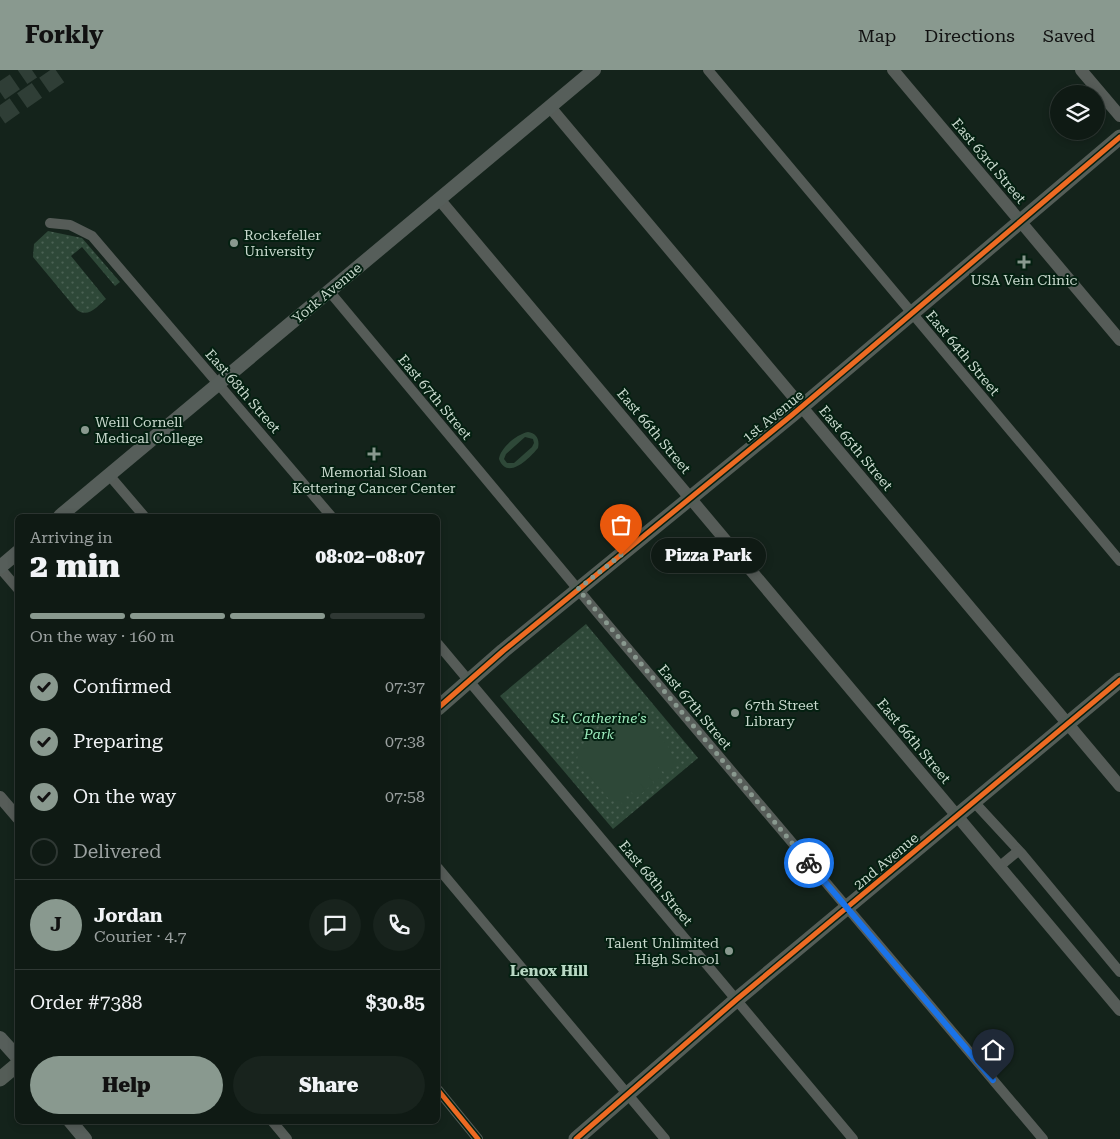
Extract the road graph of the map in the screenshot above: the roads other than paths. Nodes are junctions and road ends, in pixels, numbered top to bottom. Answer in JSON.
{"nodes":[{"id":1,"x":594,"y":70,"type":"edge"},
{"id":2,"x":708,"y":70,"type":"edge"},
{"id":3,"x":893,"y":70,"type":"edge"},
{"id":4,"x":1082,"y":70,"type":"edge"},
{"id":5,"x":550,"y":107,"type":"junction"},
{"id":6,"x":1120,"y":116,"type":"edge"},
{"id":7,"x":1120,"y":137,"type":"edge"},
{"id":8,"x":439,"y":199,"type":"junction"},
{"id":9,"x":1019,"y":221,"type":"junction"},
{"id":10,"x":50,"y":224,"type":"dead end"},
{"id":11,"x":329,"y":291,"type":"junction"},
{"id":12,"x":912,"y":314,"type":"junction"},
{"id":13,"x":1120,"y":340,"type":"edge"},
{"id":14,"x":219,"y":383,"type":"junction"},
{"id":15,"x":802,"y":407,"type":"junction"},
{"id":16,"x":109,"y":475,"type":"junction"},
{"id":17,"x":690,"y":498,"type":"junction"},
{"id":18,"x":62,"y":514,"type":"edge"},
{"id":19,"x":142,"y":514,"type":"edge"},
{"id":20,"x":329,"y":514,"type":"edge"},
{"id":21,"x":15,"y":555,"type":"edge"},
{"id":22,"x":1120,"y":561,"type":"edge"},
{"id":23,"x":0,"y":568,"type":"edge"},
{"id":24,"x":15,"y":586,"type":"edge"},
{"id":25,"x":578,"y":589,"type":"junction"},
{"id":26,"x":440,"y":646,"type":"edge"},
{"id":27,"x":1120,"y":680,"type":"edge"},
{"id":28,"x":468,"y":681,"type":"junction"},
{"id":29,"x":440,"y":706,"type":"edge"},
{"id":30,"x":1068,"y":724,"type":"junction"},
{"id":31,"x":1120,"y":786,"type":"edge"},
{"id":32,"x":0,"y":797,"type":"edge"},
{"id":33,"x":974,"y":802,"type":"junction"},
{"id":34,"x":15,"y":814,"type":"edge"},
{"id":35,"x":957,"y":816,"type":"junction"},
{"id":36,"x":1018,"y":851,"type":"junction"},
{"id":37,"x":1000,"y":866,"type":"junction"},
{"id":38,"x":440,"y":870,"type":"edge"},
{"id":39,"x":847,"y":908,"type":"junction"},
{"id":40,"x":1120,"y":972,"type":"edge"},
{"id":41,"x":736,"y":1000,"type":"junction"},
{"id":42,"x":1120,"y":1010,"type":"edge"},
{"id":43,"x":0,"y":1038,"type":"edge"},
{"id":44,"x":15,"y":1055,"type":"edge"},
{"id":45,"x":15,"y":1066,"type":"edge"},
{"id":46,"x":0,"y":1079,"type":"edge"},
{"id":47,"x":440,"y":1092,"type":"edge"},
{"id":48,"x":628,"y":1094,"type":"junction"},
{"id":49,"x":72,"y":1124,"type":"edge"},
{"id":50,"x":274,"y":1124,"type":"edge"},
{"id":51,"x":85,"y":1139,"type":"edge"},
{"id":52,"x":287,"y":1139,"type":"edge"},
{"id":53,"x":478,"y":1139,"type":"edge"},
{"id":54,"x":576,"y":1139,"type":"edge"},
{"id":55,"x":665,"y":1139,"type":"edge"},
{"id":56,"x":853,"y":1139,"type":"edge"},
{"id":57,"x":1043,"y":1139,"type":"edge"}],
"edges":[{"from":1,"to":5,"type":"main road","name":"York Avenue"},
{"from":2,"to":12,"type":"street","name":"East 64th Street"},
{"from":3,"to":9,"type":"street","name":"East 63rd Street"},
{"from":4,"to":6,"type":"street"},
{"from":5,"to":8,"type":"main road","name":"York Avenue"},
{"from":5,"to":15,"type":"street","name":"East 65th Street"},
{"from":7,"to":9,"type":"main road","name":"1st Avenue"},
{"from":8,"to":11,"type":"main road","name":"York Avenue"},
{"from":8,"to":17,"type":"street","name":"East 66th Street"},
{"from":9,"to":12,"type":"main road","name":"1st Avenue"},
{"from":9,"to":13,"type":"street","name":"East 63rd Street"},
{"from":10,"to":14,"type":"street","name":"East 68th Street"},
{"from":11,"to":14,"type":"main road","name":"York Avenue"},
{"from":11,"to":25,"type":"street","name":"East 67th Street"},
{"from":12,"to":15,"type":"main road","name":"1st Avenue"},
{"from":12,"to":22,"type":"street","name":"East 64th Street"},
{"from":14,"to":16,"type":"main road","name":"York Avenue"},
{"from":14,"to":20,"type":"street","name":"East 68th Street"},
{"from":15,"to":17,"type":"main road","name":"1st Avenue"},
{"from":15,"to":30,"type":"street","name":"East 65th Street"},
{"from":16,"to":18,"type":"main road","name":"York Avenue"},
{"from":16,"to":19,"type":"street"},
{"from":17,"to":25,"type":"main road","name":"1st Avenue"},
{"from":17,"to":35,"type":"street","name":"East 66th Street"},
{"from":21,"to":23,"type":"main road"},
{"from":23,"to":24,"type":"street"},
{"from":25,"to":28,"type":"main road","name":"1st Avenue"},
{"from":25,"to":39,"type":"street","name":"East 67th Street"},
{"from":26,"to":28,"type":"street","name":"East 68th Street"},
{"from":27,"to":30,"type":"main road","name":"2nd Avenue"},
{"from":28,"to":29,"type":"main road","name":"1st Avenue"},
{"from":28,"to":41,"type":"street","name":"East 68th Street"},
{"from":30,"to":31,"type":"street","name":"East 65th Street"},
{"from":30,"to":33,"type":"main road","name":"2nd Avenue"},
{"from":32,"to":34,"type":"street"},
{"from":33,"to":35,"type":"main road","name":"2nd Avenue"},
{"from":33,"to":36,"type":"street"},
{"from":35,"to":37,"type":"street","name":"East 66th Street"},
{"from":35,"to":39,"type":"main road","name":"2nd Avenue"},
{"from":36,"to":37,"type":"street"},
{"from":36,"to":40,"type":"street"},
{"from":37,"to":42,"type":"street","name":"East 66th Street"},
{"from":38,"to":48,"type":"street"},
{"from":39,"to":41,"type":"main road","name":"2nd Avenue"},
{"from":39,"to":57,"type":"street","name":"East 67th Street"},
{"from":41,"to":48,"type":"main road","name":"2nd Avenue"},
{"from":41,"to":56,"type":"street","name":"East 68th Street"},
{"from":43,"to":44,"type":"main road"},
{"from":45,"to":46,"type":"main road"},
{"from":47,"to":53,"type":"street"},
{"from":48,"to":54,"type":"main road","name":"2nd Avenue"},
{"from":48,"to":55,"type":"street"},
{"from":49,"to":51,"type":"main road"},
{"from":50,"to":52,"type":"street"}]}
